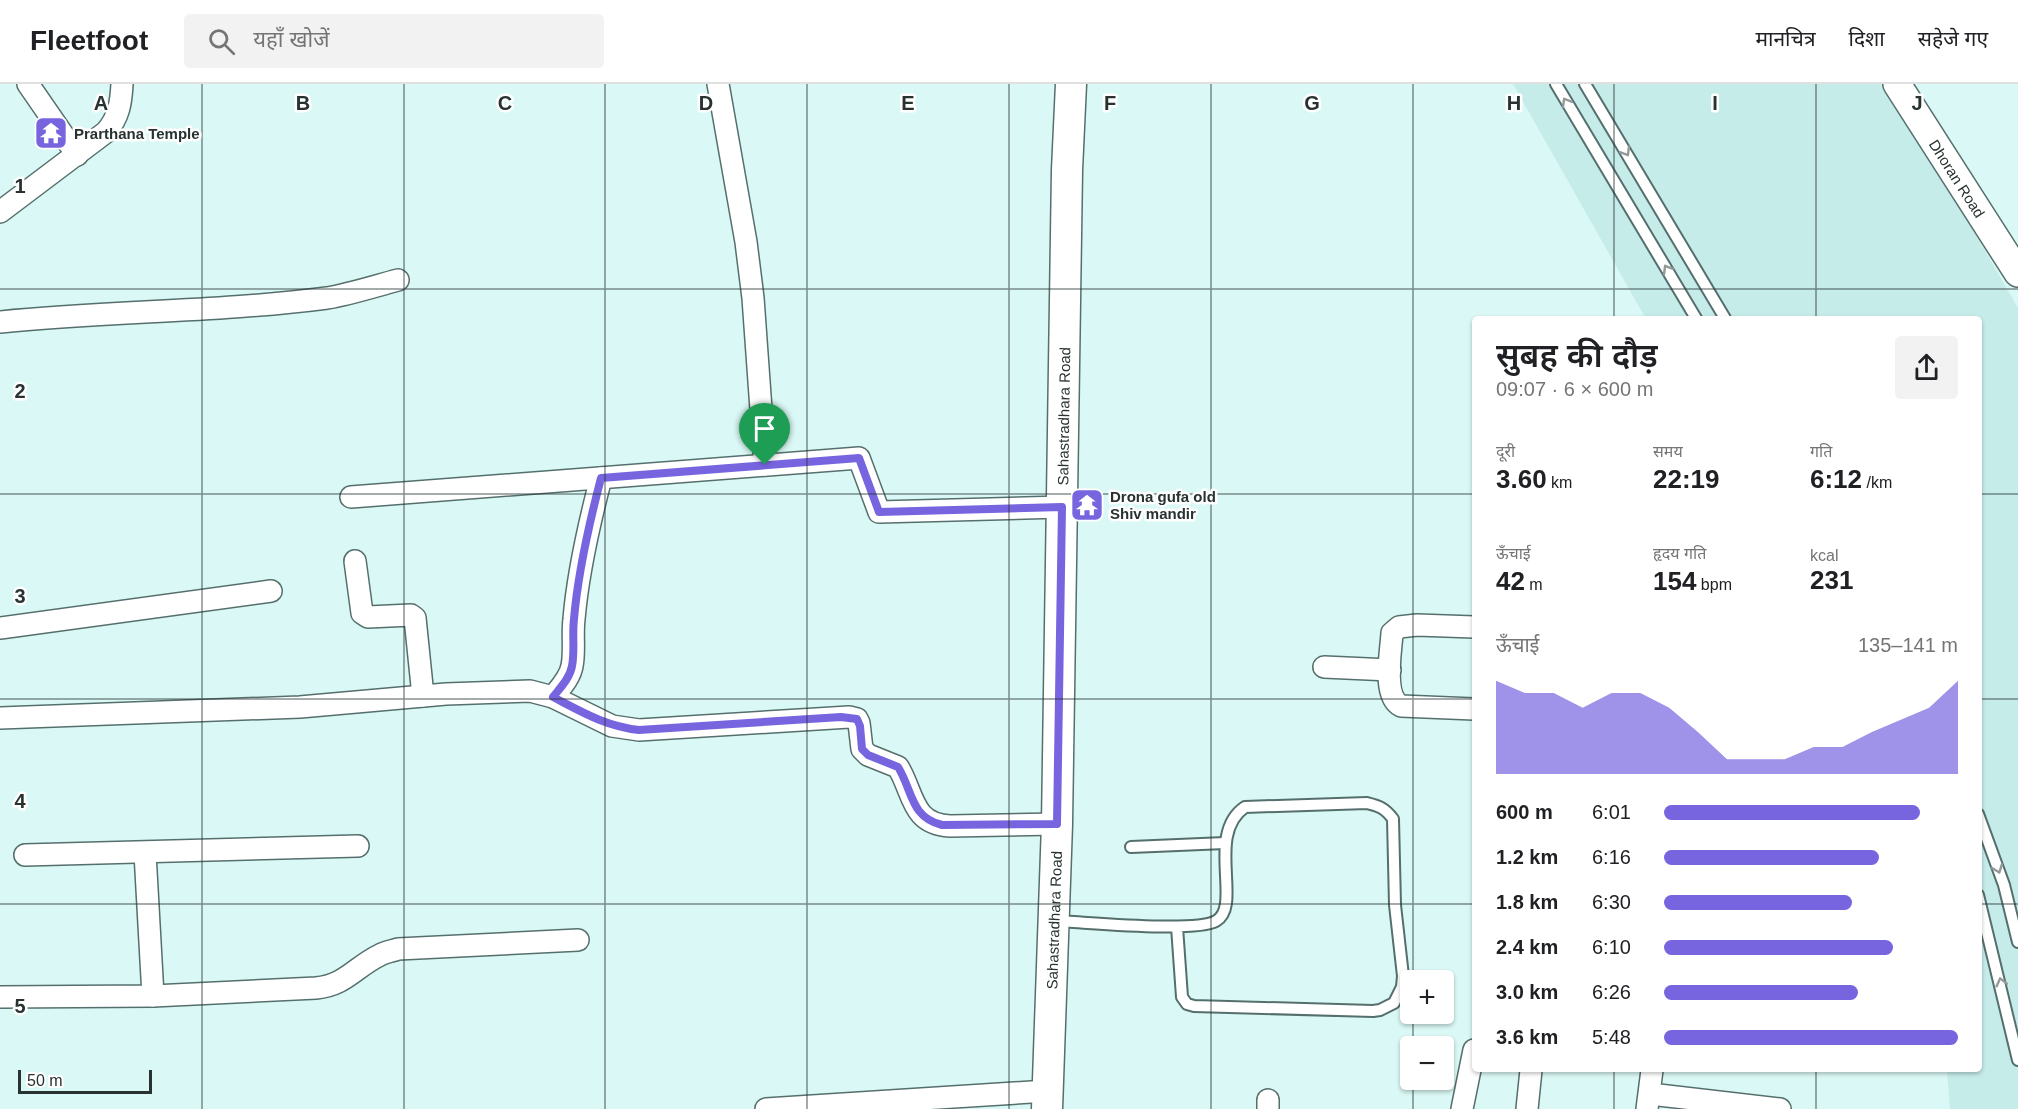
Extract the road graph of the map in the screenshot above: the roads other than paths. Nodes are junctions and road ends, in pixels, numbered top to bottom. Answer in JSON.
{"nodes":[{"id":1,"x":28,"y":84,"type":"edge"},
{"id":2,"x":122,"y":84,"type":"edge"},
{"id":3,"x":718,"y":84,"type":"edge"},
{"id":4,"x":1071,"y":84,"type":"edge"},
{"id":5,"x":1556,"y":84,"type":"edge"},
{"id":6,"x":1585,"y":84,"type":"edge"},
{"id":7,"x":1898,"y":84,"type":"edge"},
{"id":8,"x":77,"y":155,"type":"junction"},
{"id":9,"x":0,"y":212,"type":"edge"},
{"id":10,"x":2018,"y":273,"type":"edge"},
{"id":11,"x":398,"y":280,"type":"dead end"},
{"id":12,"x":1695,"y":316,"type":"edge"},
{"id":13,"x":1724,"y":316,"type":"edge"},
{"id":14,"x":0,"y":322,"type":"edge"},
{"id":15,"x":765,"y":465,"type":"junction"},
{"id":16,"x":601,"y":478,"type":"junction"},
{"id":17,"x":351,"y":497,"type":"dead end"},
{"id":18,"x":1062,"y":507,"type":"junction"},
{"id":19,"x":355,"y":561,"type":"dead end"},
{"id":20,"x":271,"y":591,"type":"dead end"},
{"id":21,"x":1472,"y":627,"type":"edge"},
{"id":22,"x":0,"y":628,"type":"edge"},
{"id":23,"x":1324,"y":667,"type":"dead end"},
{"id":24,"x":1390,"y":670,"type":"junction"},
{"id":25,"x":423,"y":696,"type":"junction"},
{"id":26,"x":553,"y":697,"type":"junction"},
{"id":27,"x":1472,"y":709,"type":"edge"},
{"id":28,"x":0,"y":718,"type":"edge"},
{"id":29,"x":1057,"y":824,"type":"junction"},
{"id":30,"x":1982,"y":825,"type":"edge"},
{"id":31,"x":1225,"y":843,"type":"junction"},
{"id":32,"x":358,"y":846,"type":"dead end"},
{"id":33,"x":1131,"y":847,"type":"dead end"},
{"id":34,"x":145,"y":853,"type":"junction"},
{"id":35,"x":25,"y":855,"type":"dead end"},
{"id":36,"x":1982,"y":910,"type":"edge"},
{"id":37,"x":1055,"y":921,"type":"junction"},
{"id":38,"x":1177,"y":927,"type":"junction"},
{"id":39,"x":579,"y":940,"type":"dead end"},
{"id":40,"x":2018,"y":942,"type":"edge"},
{"id":41,"x":153,"y":996,"type":"junction"},
{"id":42,"x":0,"y":998,"type":"edge"},
{"id":43,"x":2018,"y":1059,"type":"edge"},
{"id":44,"x":1472,"y":1060,"type":"edge"},
{"id":45,"x":1531,"y":1072,"type":"edge"},
{"id":46,"x":1652,"y":1072,"type":"edge"},
{"id":47,"x":1047,"y":1100,"type":"edge"},
{"id":48,"x":1648,"y":1101,"type":"edge"},
{"id":49,"x":766,"y":1109,"type":"edge"},
{"id":50,"x":1462,"y":1109,"type":"edge"},
{"id":51,"x":1527,"y":1109,"type":"edge"},
{"id":52,"x":1780,"y":1109,"type":"edge"}],
"edges":[{"from":1,"to":8,"type":"street"},
{"from":2,"to":8,"type":"street"},
{"from":3,"to":15,"type":"street"},
{"from":4,"to":18,"type":"main road","name":"Sahastradhara Road"},
{"from":12,"to":5,"type":"lane","one_way":true},
{"from":6,"to":13,"type":"lane","one_way":true},
{"from":7,"to":10,"type":"street","name":"Dhoran Road"},
{"from":8,"to":9,"type":"street"},
{"from":11,"to":14,"type":"street"},
{"from":15,"to":16,"type":"street"},
{"from":15,"to":18,"type":"street"},
{"from":16,"to":17,"type":"street"},
{"from":16,"to":26,"type":"street"},
{"from":18,"to":29,"type":"main road","name":"Sahastradhara Road"},
{"from":19,"to":25,"type":"street"},
{"from":20,"to":22,"type":"street"},
{"from":21,"to":24,"type":"street"},
{"from":23,"to":24,"type":"street"},
{"from":24,"to":27,"type":"street"},
{"from":25,"to":26,"type":"street"},
{"from":25,"to":28,"type":"street"},
{"from":26,"to":29,"type":"street"},
{"from":29,"to":37,"type":"main road","name":"Sahastradhara Road"},
{"from":30,"to":40,"type":"lane","one_way":true},
{"from":31,"to":33,"type":"lane"},
{"from":31,"to":38,"type":"lane"},
{"from":31,"to":38,"type":"lane"},
{"from":32,"to":34,"type":"street"},
{"from":34,"to":35,"type":"street"},
{"from":34,"to":41,"type":"street"},
{"from":43,"to":36,"type":"lane","one_way":true},
{"from":37,"to":38,"type":"lane"},
{"from":37,"to":47,"type":"main road","name":"Sahastradhara Road"},
{"from":39,"to":41,"type":"street"},
{"from":41,"to":42,"type":"street"},
{"from":44,"to":50,"type":"street"},
{"from":45,"to":51,"type":"street"},
{"from":46,"to":48,"type":"street"},
{"from":47,"to":49,"type":"street"},
{"from":48,"to":52,"type":"street"}]}
